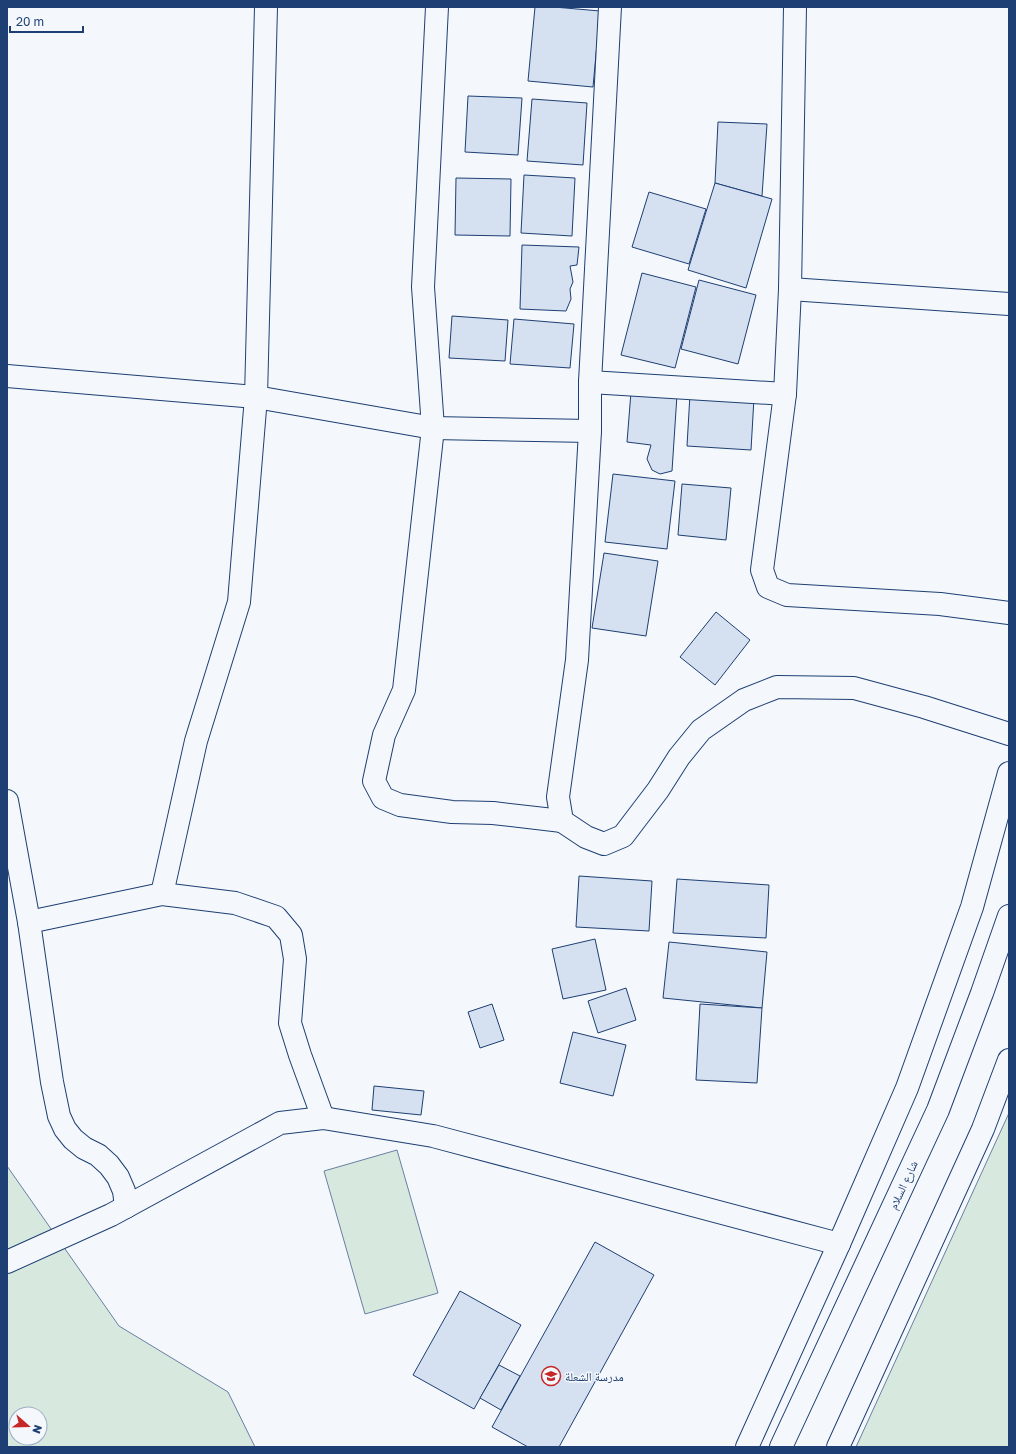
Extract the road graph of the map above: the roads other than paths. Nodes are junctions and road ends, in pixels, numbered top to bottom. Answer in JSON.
{"nodes":[{"id":1,"x":266,"y":7,"type":"edge"},
{"id":2,"x":437,"y":7,"type":"edge"},
{"id":3,"x":610,"y":7,"type":"edge"},
{"id":4,"x":795,"y":7,"type":"edge"},
{"id":5,"x":790,"y":289,"type":"junction"},
{"id":6,"x":1009,"y":304,"type":"edge"},
{"id":7,"x":7,"y":376,"type":"edge"},
{"id":8,"x":590,"y":382,"type":"junction"},
{"id":9,"x":785,"y":394,"type":"junction"},
{"id":10,"x":256,"y":397,"type":"junction"},
{"id":11,"x":433,"y":428,"type":"junction"},
{"id":12,"x":590,"y":431,"type":"junction"},
{"id":13,"x":1009,"y":613,"type":"edge"},
{"id":14,"x":1009,"y":734,"type":"edge"},
{"id":15,"x":1009,"y":773,"type":"edge"},
{"id":16,"x":7,"y":801,"type":"edge"},
{"id":17,"x":562,"y":820,"type":"junction"},
{"id":18,"x":162,"y":894,"type":"junction"},
{"id":19,"x":1009,"y":916,"type":"edge"},
{"id":20,"x":29,"y":922,"type":"junction"},
{"id":21,"x":1009,"y":1060,"type":"edge"},
{"id":22,"x":323,"y":1118,"type":"junction"},
{"id":23,"x":126,"y":1207,"type":"junction"},
{"id":24,"x":839,"y":1244,"type":"junction"},
{"id":25,"x":7,"y":1262,"type":"edge"},
{"id":26,"x":747,"y":1447,"type":"edge"},
{"id":27,"x":781,"y":1447,"type":"edge"},
{"id":28,"x":838,"y":1447,"type":"edge"}],
"edges":[{"from":1,"to":10,"type":"main road"},
{"from":2,"to":11,"type":"main road"},
{"from":3,"to":8,"type":"main road"},
{"from":4,"to":5,"type":"main road"},
{"from":5,"to":6,"type":"main road"},
{"from":5,"to":9,"type":"main road"},
{"from":7,"to":10,"type":"main road"},
{"from":8,"to":9,"type":"main road"},
{"from":8,"to":12,"type":"main road"},
{"from":9,"to":13,"type":"main road"},
{"from":10,"to":11,"type":"main road"},
{"from":10,"to":18,"type":"main road"},
{"from":11,"to":12,"type":"main road"},
{"from":11,"to":17,"type":"main road"},
{"from":12,"to":17,"type":"main road"},
{"from":14,"to":17,"type":"main road"},
{"from":15,"to":24,"type":"main road"},
{"from":16,"to":20,"type":"main road"},
{"from":18,"to":20,"type":"main road"},
{"from":18,"to":22,"type":"main road"},
{"from":19,"to":27,"type":"main road","name":"شارع السلام"},
{"from":20,"to":23,"type":"main road"},
{"from":21,"to":28,"type":"main road"},
{"from":22,"to":23,"type":"main road"},
{"from":22,"to":24,"type":"main road"},
{"from":23,"to":25,"type":"main road"},
{"from":24,"to":26,"type":"main road"}]}
